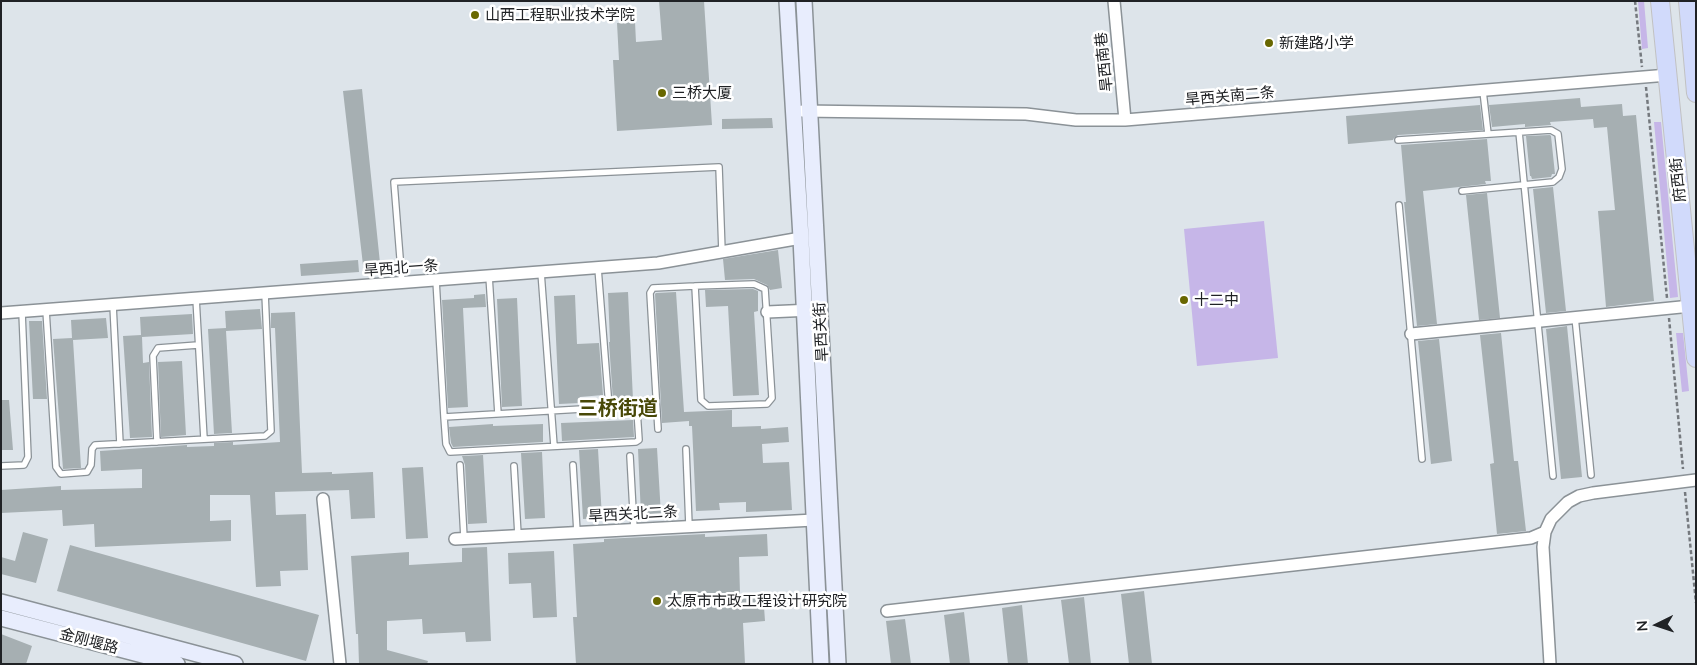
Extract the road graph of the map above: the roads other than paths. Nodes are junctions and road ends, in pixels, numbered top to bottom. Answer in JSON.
{"nodes":[{"id":1,"x":788,"y":1,"type":"edge"},
{"id":2,"x":804,"y":1,"type":"edge"},
{"id":3,"x":1114,"y":1,"type":"edge"},
{"id":4,"x":1660,"y":1,"type":"edge"},
{"id":5,"x":1688,"y":1,"type":"edge"},
{"id":6,"x":1668,"y":75,"type":"junction"},
{"id":7,"x":1483,"y":91,"type":"junction"},
{"id":8,"x":1696,"y":93,"type":"edge"},
{"id":9,"x":794,"y":111,"type":"junction"},
{"id":10,"x":810,"y":111,"type":"junction"},
{"id":11,"x":1125,"y":120,"type":"junction"},
{"id":12,"x":1519,"y":132,"type":"junction"},
{"id":13,"x":1488,"y":134,"type":"junction"},
{"id":14,"x":1398,"y":140,"type":"dead end"},
{"id":15,"x":1524,"y":185,"type":"junction"},
{"id":16,"x":1462,"y":191,"type":"dead end"},
{"id":17,"x":1399,"y":205,"type":"dead end"},
{"id":18,"x":801,"y":238,"type":"junction"},
{"id":19,"x":722,"y":252,"type":"junction"},
{"id":20,"x":598,"y":268,"type":"junction"},
{"id":21,"x":541,"y":272,"type":"junction"},
{"id":22,"x":489,"y":276,"type":"junction"},
{"id":23,"x":436,"y":280,"type":"junction"},
{"id":24,"x":402,"y":283,"type":"junction"},
{"id":25,"x":695,"y":286,"type":"junction"},
{"id":26,"x":265,"y":293,"type":"junction"},
{"id":27,"x":196,"y":298,"type":"junction"},
{"id":28,"x":113,"y":305,"type":"junction"},
{"id":29,"x":1691,"y":306,"type":"junction"},
{"id":30,"x":46,"y":310,"type":"junction"},
{"id":31,"x":820,"y":310,"type":"junction"},
{"id":32,"x":804,"y":311,"type":"junction"},
{"id":33,"x":22,"y":312,"type":"junction"},
{"id":34,"x":766,"y":312,"type":"junction"},
{"id":35,"x":1,"y":313,"type":"edge"},
{"id":36,"x":1574,"y":317,"type":"junction"},
{"id":37,"x":1537,"y":321,"type":"junction"},
{"id":38,"x":1411,"y":334,"type":"junction"},
{"id":39,"x":198,"y":345,"type":"junction"},
{"id":40,"x":1696,"y":358,"type":"edge"},
{"id":41,"x":609,"y":407,"type":"junction"},
{"id":42,"x":551,"y":410,"type":"junction"},
{"id":43,"x":498,"y":414,"type":"junction"},
{"id":44,"x":444,"y":417,"type":"junction"},
{"id":45,"x":658,"y":429,"type":"dead end"},
{"id":46,"x":204,"y":440,"type":"junction"},
{"id":47,"x":158,"y":442,"type":"junction"},
{"id":48,"x":120,"y":444,"type":"junction"},
{"id":49,"x":554,"y":446,"type":"junction"},
{"id":50,"x":686,"y":449,"type":"dead end"},
{"id":51,"x":630,"y":456,"type":"dead end"},
{"id":52,"x":1422,"y":459,"type":"dead end"},
{"id":53,"x":460,"y":465,"type":"dead end"},
{"id":54,"x":573,"y":465,"type":"dead end"},
{"id":55,"x":1,"y":466,"type":"edge"},
{"id":56,"x":514,"y":466,"type":"dead end"},
{"id":57,"x":1591,"y":475,"type":"dead end"},
{"id":58,"x":1553,"y":476,"type":"dead end"},
{"id":59,"x":1690,"y":481,"type":"edge"},
{"id":60,"x":323,"y":500,"type":"dead end"},
{"id":61,"x":814,"y":520,"type":"junction"},
{"id":62,"x":689,"y":526,"type":"junction"},
{"id":63,"x":634,"y":529,"type":"junction"},
{"id":64,"x":577,"y":532,"type":"junction"},
{"id":65,"x":1545,"y":532,"type":"junction"},
{"id":66,"x":518,"y":535,"type":"junction"},
{"id":67,"x":460,"y":538,"type":"joint"},
{"id":68,"x":1,"y":602,"type":"edge"},
{"id":69,"x":887,"y":611,"type":"dead end"},
{"id":70,"x":1,"y":618,"type":"edge"},
{"id":71,"x":177,"y":664,"type":"edge"},
{"id":72,"x":234,"y":664,"type":"edge"},
{"id":73,"x":340,"y":664,"type":"edge"},
{"id":74,"x":821,"y":664,"type":"edge"},
{"id":75,"x":838,"y":664,"type":"edge"},
{"id":76,"x":1550,"y":664,"type":"edge"}],
"edges":[{"from":1,"to":9,"type":"main road","name":"旱西关街"},
{"from":2,"to":10,"type":"main road","name":"旱西关街"},
{"from":3,"to":11,"type":"street","name":"旱西南巷"},
{"from":4,"to":6,"type":"main road","name":"府西街"},
{"from":5,"to":8,"type":"main road"},
{"from":6,"to":7,"type":"street","name":"旱西关南二条"},
{"from":6,"to":29,"type":"main road","name":"府西街"},
{"from":7,"to":11,"type":"street","name":"旱西关南二条"},
{"from":7,"to":13,"type":"lane"},
{"from":9,"to":10,"type":"street","name":"旱西关南二条"},
{"from":9,"to":18,"type":"main road","name":"旱西关街"},
{"from":10,"to":11,"type":"street","name":"旱西关南二条"},
{"from":10,"to":31,"type":"main road","name":"旱西关街"},
{"from":12,"to":13,"type":"lane"},
{"from":12,"to":15,"type":"lane"},
{"from":12,"to":15,"type":"lane"},
{"from":13,"to":14,"type":"lane"},
{"from":15,"to":16,"type":"lane"},
{"from":15,"to":37,"type":"lane"},
{"from":17,"to":38,"type":"lane"},
{"from":18,"to":19,"type":"street","name":"旱西北一条"},
{"from":18,"to":32,"type":"main road","name":"旱西关街"},
{"from":19,"to":20,"type":"street","name":"旱西北一条"},
{"from":19,"to":24,"type":"lane"},
{"from":20,"to":21,"type":"street","name":"旱西北一条"},
{"from":20,"to":41,"type":"lane"},
{"from":21,"to":22,"type":"street","name":"旱西北一条"},
{"from":21,"to":42,"type":"lane"},
{"from":22,"to":23,"type":"street","name":"旱西北一条"},
{"from":22,"to":43,"type":"lane"},
{"from":23,"to":24,"type":"street","name":"旱西北一条"},
{"from":23,"to":44,"type":"lane"},
{"from":24,"to":26,"type":"street","name":"旱西北一条"},
{"from":25,"to":34,"type":"lane"},
{"from":25,"to":34,"type":"lane"},
{"from":25,"to":45,"type":"lane"},
{"from":26,"to":27,"type":"street","name":"旱西北一条"},
{"from":26,"to":46,"type":"lane"},
{"from":27,"to":28,"type":"street","name":"旱西北一条"},
{"from":27,"to":39,"type":"lane"},
{"from":28,"to":30,"type":"street","name":"旱西北一条"},
{"from":28,"to":48,"type":"lane"},
{"from":29,"to":36,"type":"street"},
{"from":29,"to":40,"type":"main road","name":"府西街"},
{"from":30,"to":33,"type":"street","name":"旱西北一条"},
{"from":30,"to":48,"type":"lane"},
{"from":31,"to":32,"type":"street"},
{"from":31,"to":75,"type":"main road","name":"旱西关街"},
{"from":32,"to":34,"type":"street"},
{"from":32,"to":61,"type":"main road","name":"旱西关街"},
{"from":33,"to":35,"type":"street","name":"旱西北一条"},
{"from":33,"to":55,"type":"lane"},
{"from":36,"to":37,"type":"street"},
{"from":36,"to":57,"type":"lane"},
{"from":37,"to":38,"type":"street"},
{"from":37,"to":58,"type":"lane"},
{"from":38,"to":52,"type":"lane"},
{"from":39,"to":46,"type":"lane"},
{"from":39,"to":47,"type":"lane"},
{"from":41,"to":42,"type":"lane"},
{"from":41,"to":49,"type":"lane"},
{"from":42,"to":43,"type":"lane"},
{"from":42,"to":49,"type":"lane"},
{"from":43,"to":44,"type":"lane"},
{"from":44,"to":49,"type":"lane"},
{"from":46,"to":47,"type":"lane"},
{"from":47,"to":48,"type":"lane"},
{"from":50,"to":62,"type":"lane"},
{"from":51,"to":63,"type":"lane"},
{"from":53,"to":67,"type":"lane"},
{"from":54,"to":64,"type":"lane"},
{"from":56,"to":66,"type":"lane"},
{"from":59,"to":65,"type":"street"},
{"from":60,"to":73,"type":"street"},
{"from":61,"to":62,"type":"street","name":"旱西关北二条"},
{"from":61,"to":74,"type":"main road","name":"旱西关街"},
{"from":62,"to":63,"type":"street","name":"旱西关北二条"},
{"from":63,"to":64,"type":"street","name":"旱西关北二条"},
{"from":64,"to":66,"type":"street","name":"旱西关北二条"},
{"from":65,"to":69,"type":"street"},
{"from":65,"to":76,"type":"street"},
{"from":66,"to":67,"type":"street","name":"旱西关北二条"},
{"from":68,"to":72,"type":"main road"},
{"from":70,"to":71,"type":"main road","name":"金刚堰路"}]}
